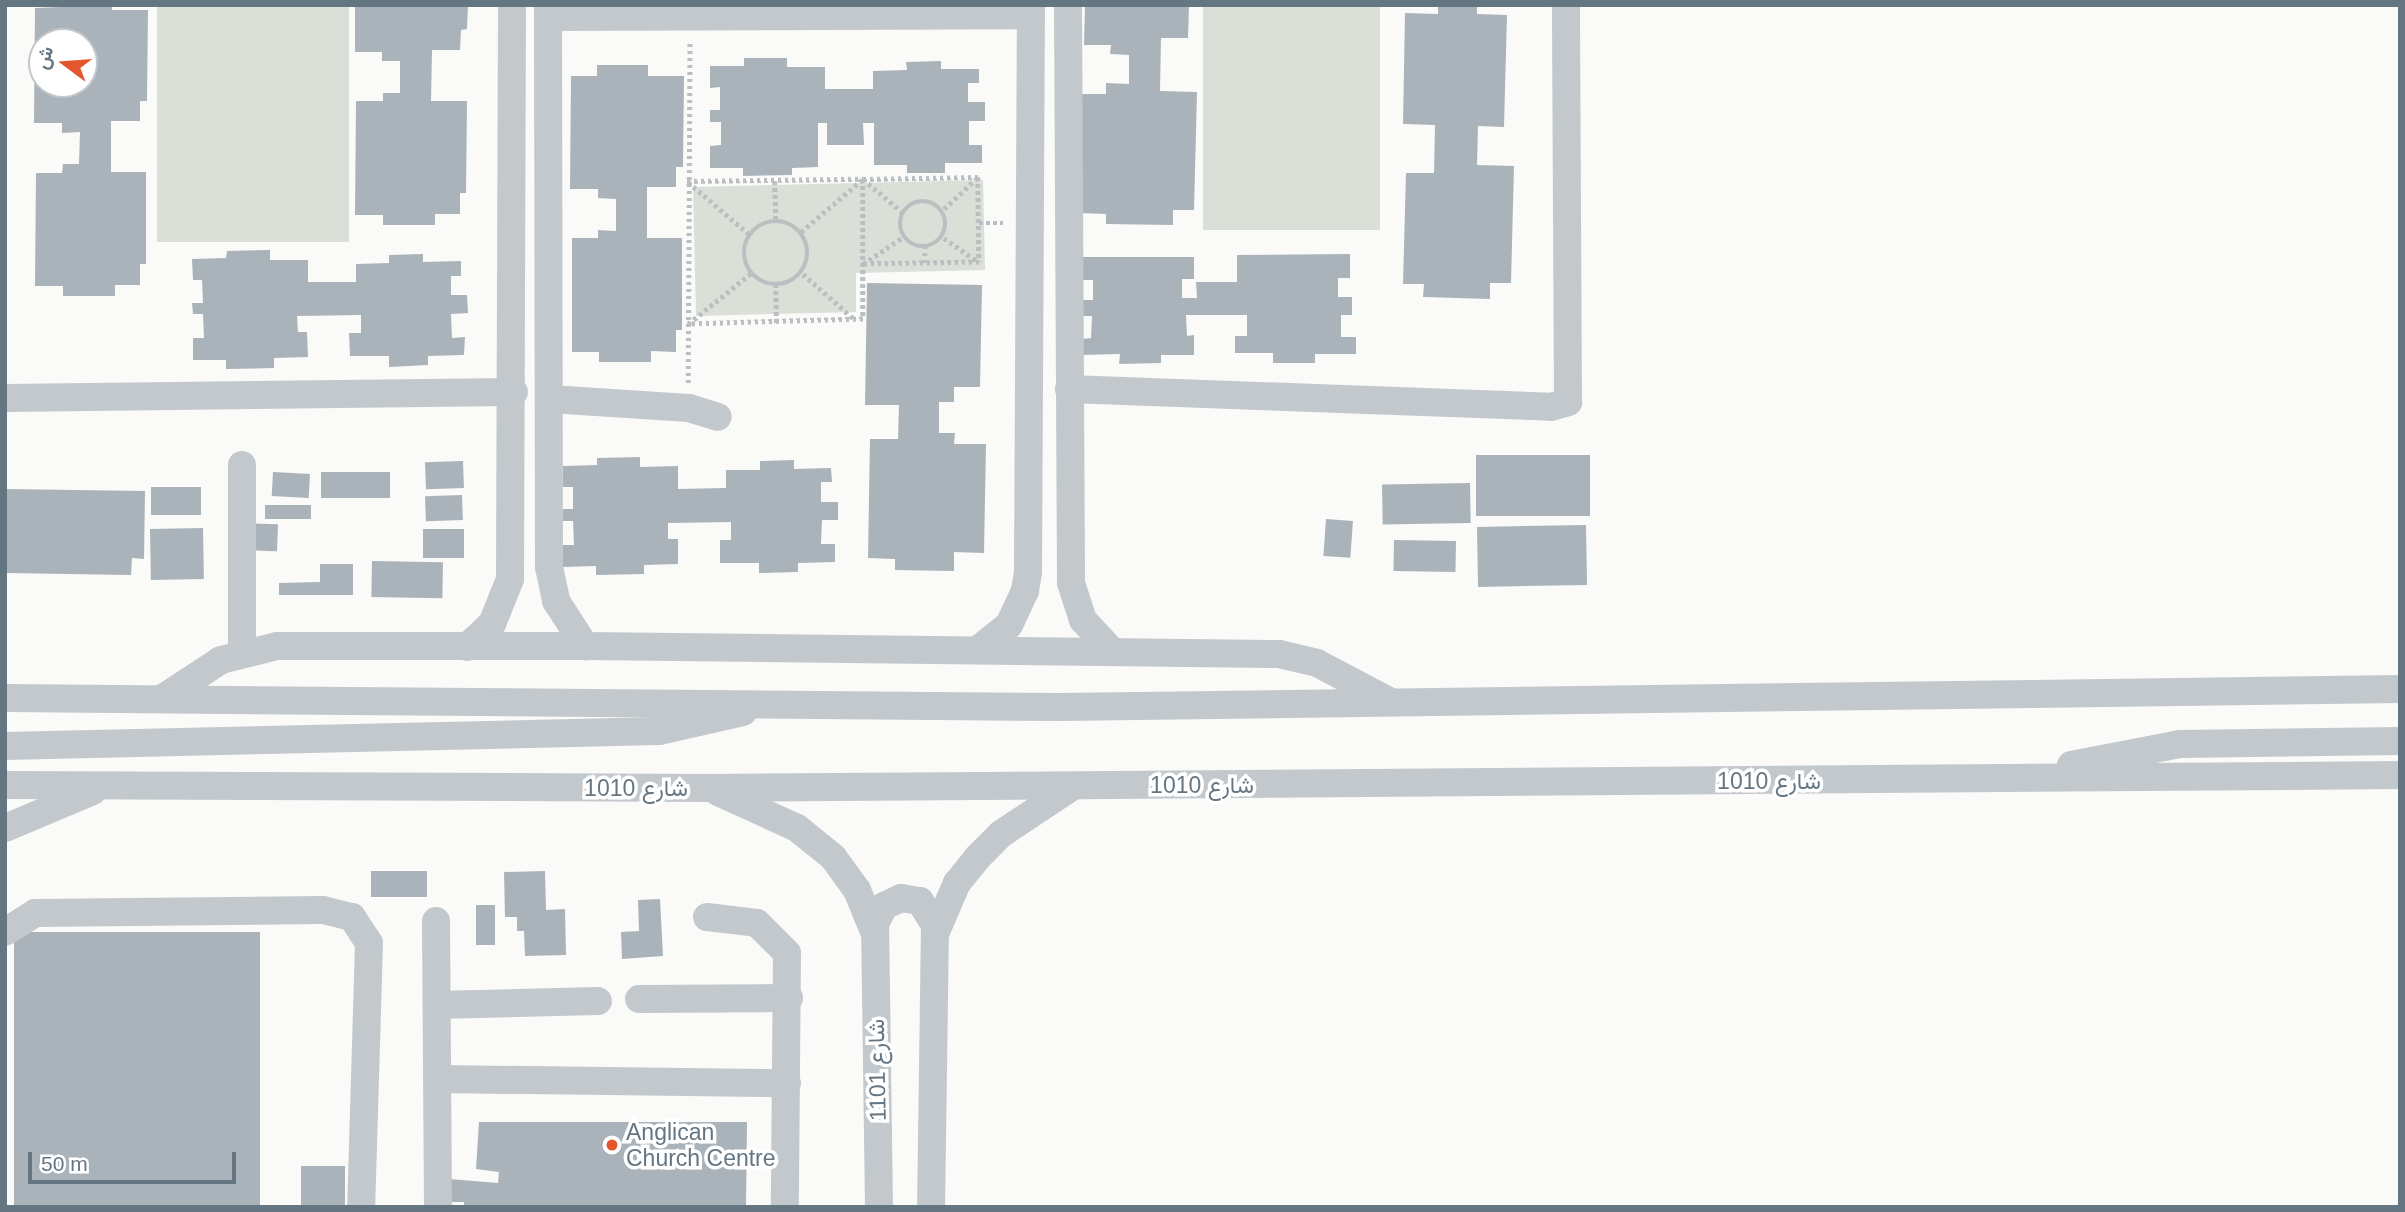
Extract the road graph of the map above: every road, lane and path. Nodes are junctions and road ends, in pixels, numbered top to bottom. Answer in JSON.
{"nodes":[{"id":1,"x":512,"y":5,"type":"edge"},
{"id":2,"x":1068,"y":5,"type":"edge"},
{"id":3,"x":1566,"y":5,"type":"edge"},
{"id":4,"x":1031,"y":10,"type":"edge"},
{"id":5,"x":548,"y":11,"type":"edge"},
{"id":6,"x":691,"y":16,"type":"junction"},
{"id":7,"x":978,"y":177,"type":"junction"},
{"id":8,"x":863,"y":179,"type":"junction"},
{"id":9,"x":687,"y":181,"type":"junction"},
{"id":10,"x":775,"y":181,"type":"junction"},
{"id":11,"x":944,"y":209,"type":"junction"},
{"id":12,"x":902,"y":212,"type":"junction"},
{"id":13,"x":776,"y":222,"type":"junction"},
{"id":14,"x":801,"y":232,"type":"junction"},
{"id":15,"x":749,"y":234,"type":"junction"},
{"id":16,"x":903,"y":237,"type":"junction"},
{"id":17,"x":944,"y":238,"type":"junction"},
{"id":18,"x":925,"y":246,"type":"junction"},
{"id":19,"x":925,"y":262,"type":"junction"},
{"id":20,"x":979,"y":262,"type":"junction"},
{"id":21,"x":863,"y":264,"type":"junction"},
{"id":22,"x":750,"y":274,"type":"junction"},
{"id":23,"x":803,"y":274,"type":"junction"},
{"id":24,"x":776,"y":284,"type":"junction"},
{"id":25,"x":854,"y":320,"type":"junction"},
{"id":26,"x":777,"y":323,"type":"junction"},
{"id":27,"x":688,"y":324,"type":"junction"},
{"id":28,"x":1069,"y":389,"type":"junction"},
{"id":29,"x":514,"y":392,"type":"junction"},
{"id":30,"x":5,"y":398,"type":"edge"},
{"id":31,"x":550,"y":400,"type":"junction"},
{"id":32,"x":689,"y":408,"type":"junction"},
{"id":33,"x":718,"y":417,"type":"dead end"},
{"id":34,"x":242,"y":465,"type":"dead end"},
{"id":35,"x":1028,"y":557,"type":"junction"},
{"id":36,"x":1070,"y":563,"type":"junction"},
{"id":37,"x":510,"y":566,"type":"junction"},
{"id":38,"x":549,"y":567,"type":"junction"},
{"id":39,"x":585,"y":646,"type":"junction"},
{"id":40,"x":467,"y":647,"type":"junction"},
{"id":41,"x":979,"y":649,"type":"junction"},
{"id":42,"x":1111,"y":650,"type":"junction"},
{"id":43,"x":243,"y":652,"type":"junction"},
{"id":44,"x":5,"y":676,"type":"edge"},
{"id":45,"x":2400,"y":689,"type":"edge"},
{"id":46,"x":5,"y":698,"type":"edge"},
{"id":47,"x":163,"y":698,"type":"junction"},
{"id":48,"x":62,"y":699,"type":"junction"},
{"id":49,"x":1388,"y":700,"type":"junction"},
{"id":50,"x":765,"y":703,"type":"junction"},
{"id":51,"x":2400,"y":741,"type":"edge"},
{"id":52,"x":5,"y":746,"type":"edge"},
{"id":53,"x":2400,"y":775,"type":"edge"},
{"id":54,"x":1999,"y":779,"type":"junction"},
{"id":55,"x":5,"y":785,"type":"edge"},
{"id":56,"x":103,"y":786,"type":"junction"},
{"id":57,"x":1073,"y":786,"type":"junction"},
{"id":58,"x":710,"y":788,"type":"junction"},
{"id":59,"x":5,"y":828,"type":"edge"},
{"id":60,"x":707,"y":917,"type":"dead end"},
{"id":61,"x":436,"y":921,"type":"dead end"},
{"id":62,"x":5,"y":932,"type":"edge"},
{"id":63,"x":875,"y":934,"type":"junction"},
{"id":64,"x":934,"y":934,"type":"junction"},
{"id":65,"x":789,"y":998,"type":"junction"},
{"id":66,"x":639,"y":999,"type":"dead end"},
{"id":67,"x":598,"y":1001,"type":"dead end"},
{"id":68,"x":437,"y":1005,"type":"junction"},
{"id":69,"x":437,"y":1079,"type":"junction"},
{"id":70,"x":788,"y":1083,"type":"junction"},
{"id":71,"x":361,"y":1207,"type":"edge"},
{"id":72,"x":438,"y":1207,"type":"edge"},
{"id":73,"x":785,"y":1207,"type":"edge"},
{"id":74,"x":879,"y":1207,"type":"edge"},
{"id":75,"x":931,"y":1207,"type":"edge"}],
"edges":[{"from":1,"to":29,"type":"street"},
{"from":2,"to":28,"type":"street"},
{"from":3,"to":28,"type":"street"},
{"from":4,"to":6,"type":"street"},
{"from":4,"to":35,"type":"street"},
{"from":5,"to":6,"type":"street"},
{"from":5,"to":31,"type":"street"},
{"from":6,"to":9,"type":"path"},
{"from":7,"to":8,"type":"path"},
{"from":7,"to":11,"type":"path"},
{"from":7,"to":20,"type":"path"},
{"from":8,"to":10,"type":"path"},
{"from":8,"to":12,"type":"path"},
{"from":8,"to":14,"type":"path"},
{"from":8,"to":21,"type":"path"},
{"from":9,"to":10,"type":"path"},
{"from":9,"to":15,"type":"path"},
{"from":9,"to":27,"type":"path"},
{"from":10,"to":13,"type":"path"},
{"from":11,"to":12,"type":"path"},
{"from":11,"to":17,"type":"path"},
{"from":12,"to":16,"type":"path"},
{"from":13,"to":14,"type":"path"},
{"from":13,"to":15,"type":"path"},
{"from":14,"to":23,"type":"path"},
{"from":15,"to":22,"type":"path"},
{"from":16,"to":18,"type":"path"},
{"from":16,"to":21,"type":"path"},
{"from":17,"to":18,"type":"path"},
{"from":17,"to":20,"type":"path"},
{"from":18,"to":19,"type":"path"},
{"from":19,"to":20,"type":"path"},
{"from":19,"to":21,"type":"path"},
{"from":21,"to":25,"type":"path"},
{"from":22,"to":24,"type":"path"},
{"from":22,"to":27,"type":"path"},
{"from":23,"to":24,"type":"path"},
{"from":23,"to":25,"type":"path"},
{"from":24,"to":26,"type":"path"},
{"from":25,"to":26,"type":"path"},
{"from":26,"to":27,"type":"path"},
{"from":27,"to":32,"type":"path"},
{"from":28,"to":36,"type":"street"},
{"from":29,"to":30,"type":"street"},
{"from":29,"to":37,"type":"street"},
{"from":31,"to":32,"type":"street"},
{"from":31,"to":38,"type":"street"},
{"from":32,"to":33,"type":"street"},
{"from":34,"to":43,"type":"street"},
{"from":35,"to":36,"type":"street"},
{"from":35,"to":41,"type":"street"},
{"from":36,"to":42,"type":"street"},
{"from":37,"to":38,"type":"street"},
{"from":37,"to":40,"type":"street"},
{"from":38,"to":39,"type":"street"},
{"from":39,"to":40,"type":"street"},
{"from":39,"to":41,"type":"street"},
{"from":40,"to":43,"type":"street"},
{"from":41,"to":42,"type":"street"},
{"from":42,"to":49,"type":"street"},
{"from":43,"to":47,"type":"street"},
{"from":44,"to":48,"type":"street"},
{"from":45,"to":49,"type":"street"},
{"from":46,"to":48,"type":"street"},
{"from":47,"to":48,"type":"street"},
{"from":47,"to":50,"type":"street"},
{"from":49,"to":50,"type":"street"},
{"from":50,"to":52,"type":"street"},
{"from":51,"to":54,"type":"street"},
{"from":53,"to":54,"type":"street","name":"شارع 1010"},
{"from":54,"to":57,"type":"street","name":"شارع 1010"},
{"from":55,"to":56,"type":"street","name":"شارع 1010"},
{"from":56,"to":58,"type":"street","name":"شارع 1010"},
{"from":56,"to":59,"type":"street"},
{"from":57,"to":58,"type":"street","name":"شارع 1010"},
{"from":57,"to":64,"type":"street","name":"شارع 1101"},
{"from":58,"to":63,"type":"street","name":"شارع 1101"},
{"from":60,"to":65,"type":"street"},
{"from":61,"to":68,"type":"street"},
{"from":62,"to":71,"type":"street"},
{"from":63,"to":64,"type":"street","name":"شارع 1101"},
{"from":63,"to":74,"type":"street","name":"شارع 1101"},
{"from":64,"to":75,"type":"street","name":"شارع 1101"},
{"from":65,"to":66,"type":"street"},
{"from":65,"to":70,"type":"street"},
{"from":67,"to":68,"type":"street"},
{"from":68,"to":69,"type":"street"},
{"from":69,"to":70,"type":"street"},
{"from":69,"to":72,"type":"street"},
{"from":70,"to":73,"type":"street"}]}
